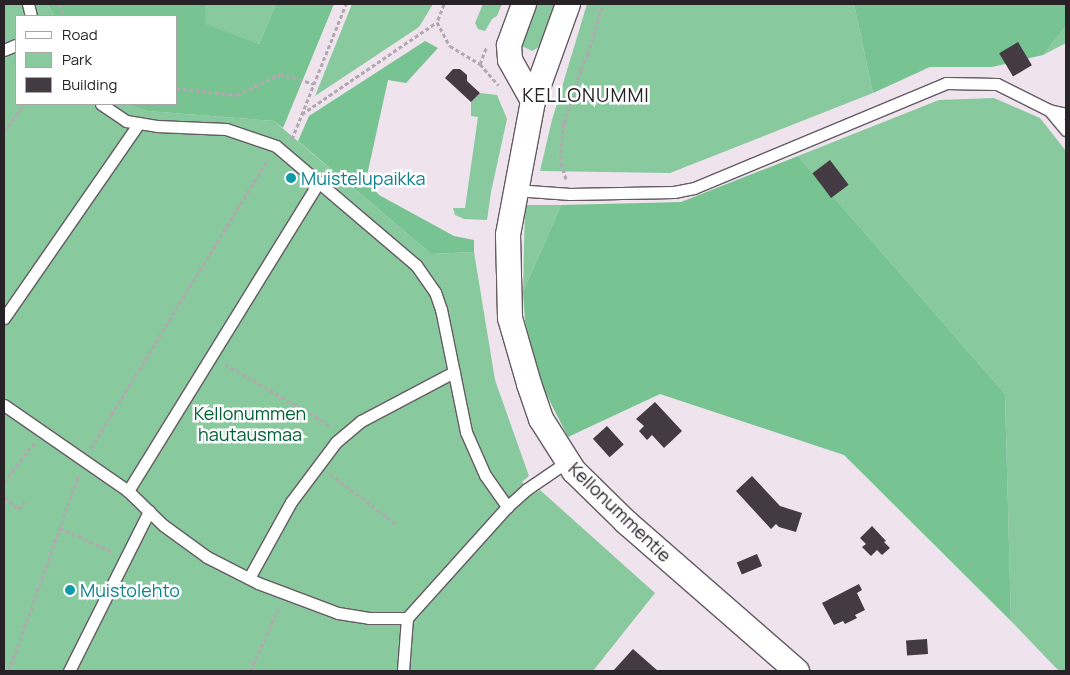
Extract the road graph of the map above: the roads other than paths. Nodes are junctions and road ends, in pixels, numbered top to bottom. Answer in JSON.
{"nodes":[{"id":1,"x":524,"y":4,"type":"edge"},
{"id":2,"x":568,"y":4,"type":"edge"},
{"id":3,"x":533,"y":101,"type":"junction"},
{"id":4,"x":102,"y":105,"type":"edge"},
{"id":5,"x":1049,"y":110,"type":"junction"},
{"id":6,"x":1066,"y":114,"type":"edge"},
{"id":7,"x":139,"y":123,"type":"junction"},
{"id":8,"x":1066,"y":130,"type":"edge"},
{"id":9,"x":319,"y":182,"type":"junction"},
{"id":10,"x":515,"y":190,"type":"junction"},
{"id":11,"x":4,"y":318,"type":"edge"},
{"id":12,"x":454,"y":372,"type":"junction"},
{"id":13,"x":4,"y":405,"type":"edge"},
{"id":14,"x":568,"y":461,"type":"junction"},
{"id":15,"x":128,"y":491,"type":"junction"},
{"id":16,"x":506,"y":507,"type":"junction"},
{"id":17,"x":149,"y":511,"type":"junction"},
{"id":18,"x":248,"y":578,"type":"junction"},
{"id":19,"x":408,"y":618,"type":"junction"},
{"id":20,"x":69,"y":671,"type":"edge"},
{"id":21,"x":403,"y":671,"type":"edge"},
{"id":22,"x":797,"y":671,"type":"edge"}],
"edges":[{"from":1,"to":3,"type":"street"},
{"from":2,"to":3,"type":"street","name":"Kellonummentie"},
{"from":3,"to":10,"type":"street","name":"Kellonummentie"},
{"from":4,"to":7,"type":"lane"},
{"from":5,"to":6,"type":"lane"},
{"from":5,"to":8,"type":"lane"},
{"from":5,"to":10,"type":"lane"},
{"from":7,"to":9,"type":"lane"},
{"from":7,"to":11,"type":"lane"},
{"from":9,"to":12,"type":"lane"},
{"from":9,"to":15,"type":"lane"},
{"from":10,"to":14,"type":"street","name":"Kellonummentie"},
{"from":12,"to":16,"type":"lane"},
{"from":12,"to":18,"type":"lane"},
{"from":13,"to":15,"type":"lane"},
{"from":14,"to":16,"type":"lane"},
{"from":14,"to":22,"type":"street","name":"Kellonummentie"},
{"from":15,"to":17,"type":"lane"},
{"from":16,"to":19,"type":"lane"},
{"from":17,"to":18,"type":"lane"},
{"from":17,"to":20,"type":"lane"},
{"from":18,"to":19,"type":"lane"},
{"from":19,"to":21,"type":"lane"}]}
